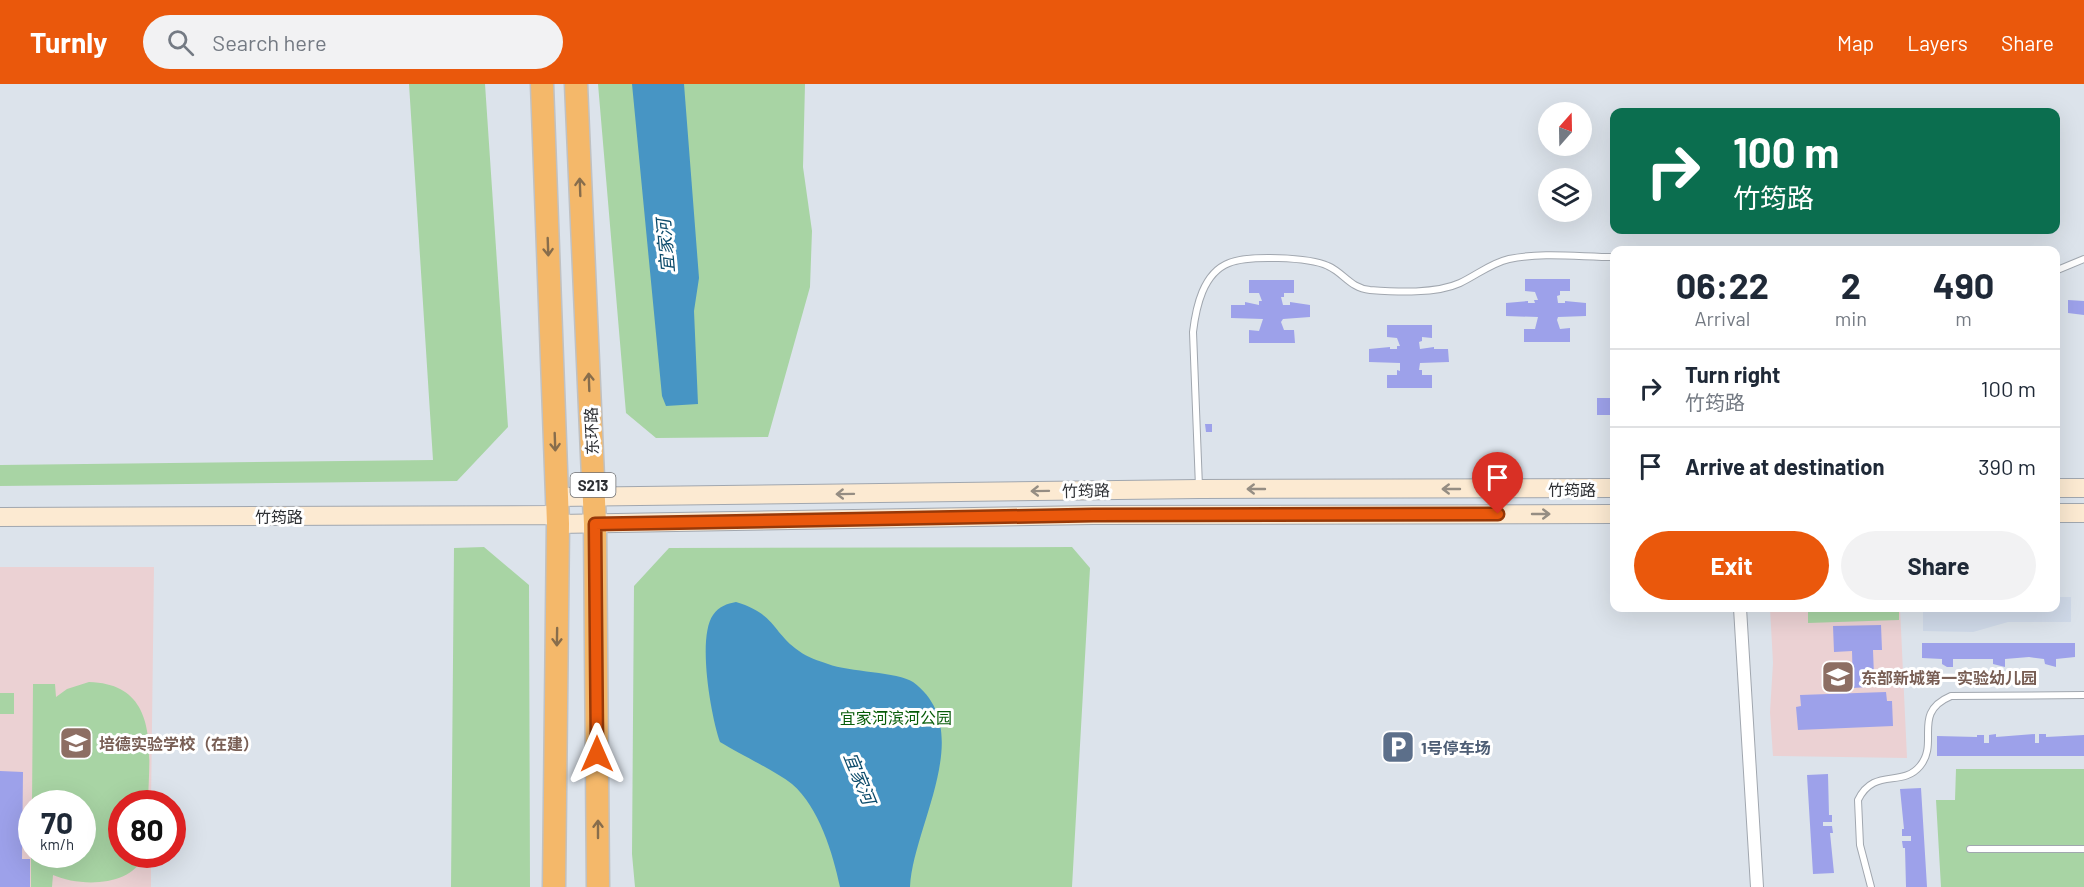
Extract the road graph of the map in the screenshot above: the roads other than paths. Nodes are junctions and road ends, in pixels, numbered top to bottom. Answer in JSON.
{"nodes":[{"id":1,"x":542,"y":84,"type":"edge"},
{"id":2,"x":576,"y":84,"type":"edge"},
{"id":3,"x":1610,"y":257,"type":"edge"},
{"id":4,"x":2084,"y":259,"type":"edge"},
{"id":5,"x":2060,"y":269,"type":"edge"},
{"id":6,"x":2060,"y":488,"type":"edge"},
{"id":7,"x":2084,"y":488,"type":"edge"},
{"id":8,"x":1199,"y":489,"type":"junction"},
{"id":9,"x":1610,"y":489,"type":"edge"},
{"id":10,"x":594,"y":497,"type":"junction"},
{"id":11,"x":558,"y":512,"type":"junction"},
{"id":12,"x":2060,"y":513,"type":"edge"},
{"id":13,"x":2084,"y":513,"type":"edge"},
{"id":14,"x":1610,"y":514,"type":"edge"},
{"id":15,"x":0,"y":517,"type":"edge"},
{"id":16,"x":595,"y":524,"type":"junction"},
{"id":17,"x":1740,"y":612,"type":"edge"},
{"id":18,"x":2084,"y":695,"type":"edge"},
{"id":19,"x":1970,"y":849,"type":"dead end"},
{"id":20,"x":2084,"y":849,"type":"edge"},
{"id":21,"x":554,"y":887,"type":"edge"},
{"id":22,"x":598,"y":887,"type":"edge"},
{"id":23,"x":1757,"y":887,"type":"edge"},
{"id":24,"x":1871,"y":887,"type":"edge"}],
"edges":[{"from":1,"to":11,"type":"highway","number":"S213","one_way":true},
{"from":10,"to":2,"type":"highway","name":"东环路","number":"S213","one_way":true},
{"from":3,"to":8,"type":"lane"},
{"from":4,"to":5,"type":"lane"},
{"from":6,"to":7,"type":"main road"},
{"from":9,"to":8,"type":"main road","name":"竹筠路","one_way":true},
{"from":8,"to":10,"type":"main road","name":"竹筠路","one_way":true},
{"from":10,"to":11,"type":"main road","name":"竹筠路"},
{"from":10,"to":16,"type":"highway","name":"东环路","number":"S213"},
{"from":11,"to":15,"type":"main road","name":"竹筠路"},
{"from":11,"to":16,"type":"main road","name":"竹筠路"},
{"from":11,"to":21,"type":"highway","number":"S213","one_way":true},
{"from":12,"to":13,"type":"main road"},
{"from":16,"to":14,"type":"main road","name":"竹筠路","one_way":true},
{"from":22,"to":16,"type":"highway","name":"东环路","number":"S213","one_way":true},
{"from":17,"to":23,"type":"street"},
{"from":18,"to":24,"type":"lane"},
{"from":19,"to":20,"type":"lane"}]}
